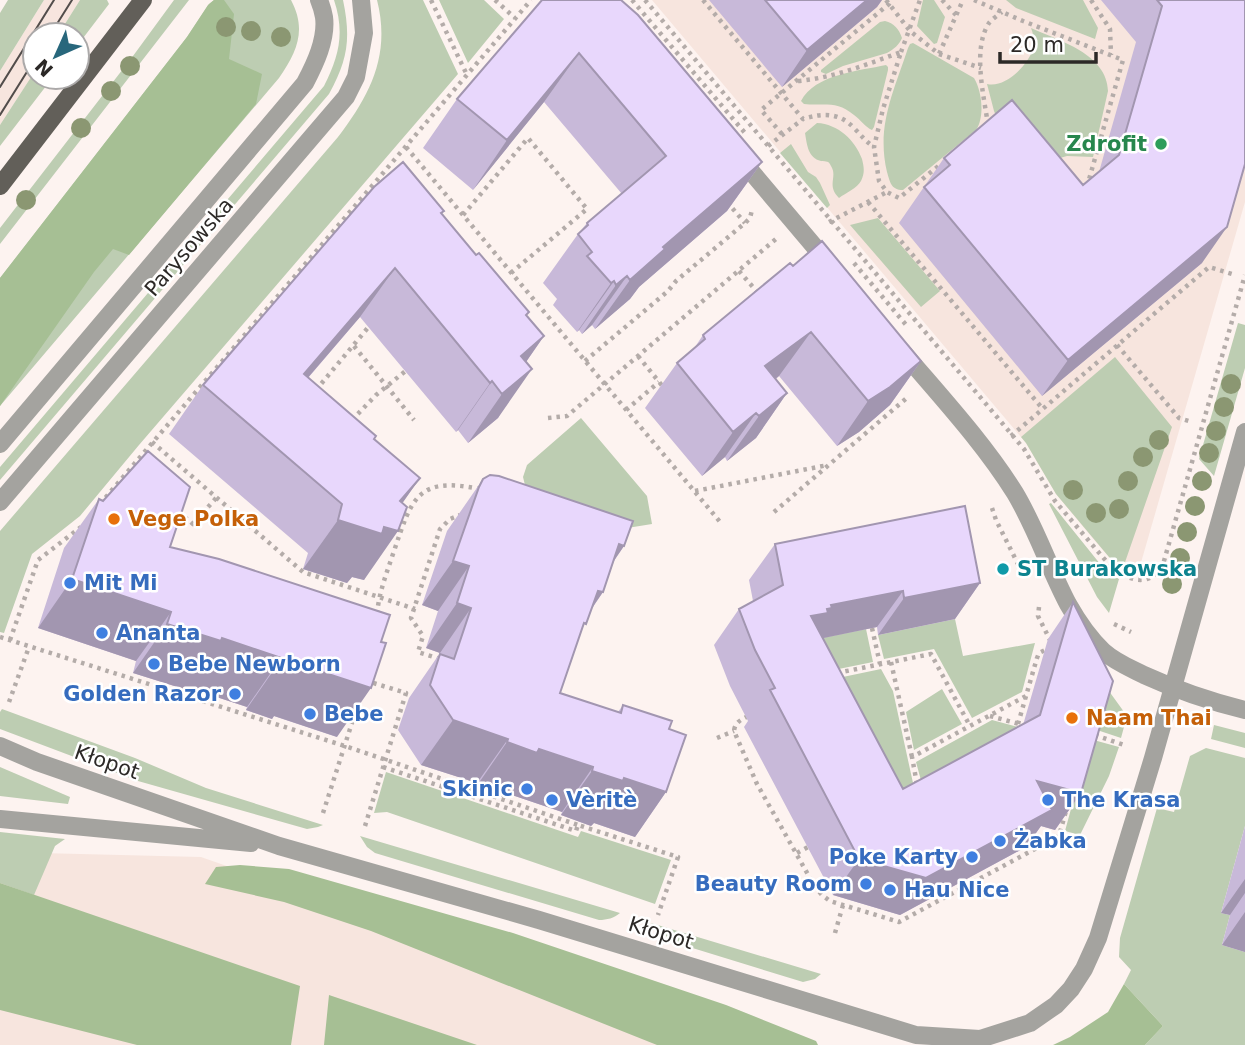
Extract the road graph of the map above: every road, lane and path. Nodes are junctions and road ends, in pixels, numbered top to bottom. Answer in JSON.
{"nodes":[{"id":1,"x":144,"y":0,"type":"edge"},
{"id":2,"x":319,"y":0,"type":"edge"},
{"id":3,"x":361,"y":0,"type":"edge"},
{"id":4,"x":431,"y":0,"type":"edge"},
{"id":5,"x":495,"y":0,"type":"edge"},
{"id":6,"x":531,"y":0,"type":"edge"},
{"id":7,"x":632,"y":0,"type":"edge"},
{"id":8,"x":645,"y":0,"type":"edge"},
{"id":9,"x":704,"y":0,"type":"edge"},
{"id":10,"x":920,"y":0,"type":"edge"},
{"id":11,"x":942,"y":0,"type":"edge"},
{"id":12,"x":962,"y":0,"type":"edge"},
{"id":13,"x":974,"y":0,"type":"edge"},
{"id":14,"x":1091,"y":0,"type":"edge"},
{"id":15,"x":889,"y":1,"type":"edge"},
{"id":16,"x":1002,"y":12,"type":"junction"},
{"id":17,"x":956,"y":15,"type":"junction"},
{"id":18,"x":515,"y":18,"type":"junction"},
{"id":19,"x":910,"y":31,"type":"junction"},
{"id":20,"x":901,"y":52,"type":"junction"},
{"id":21,"x":939,"y":54,"type":"junction"},
{"id":22,"x":1111,"y":55,"type":"junction"},
{"id":23,"x":1124,"y":60,"type":"junction"},
{"id":24,"x":1130,"y":62,"type":"dead end"},
{"id":25,"x":981,"y":68,"type":"junction"},
{"id":26,"x":467,"y":75,"type":"junction"},
{"id":27,"x":798,"y":81,"type":"junction"},
{"id":28,"x":781,"y":93,"type":"junction"},
{"id":29,"x":803,"y":119,"type":"junction"},
{"id":30,"x":988,"y":126,"type":"edge"},
{"id":31,"x":782,"y":134,"type":"junction"},
{"id":32,"x":725,"y":141,"type":"edge"},
{"id":33,"x":752,"y":142,"type":"dead end"},
{"id":34,"x":768,"y":146,"type":"junction"},
{"id":35,"x":406,"y":147,"type":"junction"},
{"id":36,"x":874,"y":147,"type":"junction"},
{"id":37,"x":761,"y":152,"type":"dead end"},
{"id":38,"x":949,"y":158,"type":"edge"},
{"id":39,"x":1088,"y":184,"type":"edge"},
{"id":40,"x":0,"y":186,"type":"edge"},
{"id":41,"x":887,"y":192,"type":"junction"},
{"id":42,"x":721,"y":194,"type":"edge"},
{"id":43,"x":868,"y":202,"type":"junction"},
{"id":44,"x":463,"y":215,"type":"junction"},
{"id":45,"x":761,"y":215,"type":"edge"},
{"id":46,"x":831,"y":221,"type":"junction"},
{"id":47,"x":745,"y":223,"type":"junction"},
{"id":48,"x":822,"y":225,"type":"dead end"},
{"id":49,"x":775,"y":230,"type":"dead end"},
{"id":50,"x":849,"y":256,"type":"dead end"},
{"id":51,"x":739,"y":271,"type":"junction"},
{"id":52,"x":511,"y":273,"type":"junction"},
{"id":53,"x":837,"y":273,"type":"edge"},
{"id":54,"x":1232,"y":274,"type":"dead end"},
{"id":55,"x":1245,"y":275,"type":"edge"},
{"id":56,"x":760,"y":296,"type":"edge"},
{"id":57,"x":371,"y":324,"type":"edge"},
{"id":58,"x":910,"y":329,"type":"dead end"},
{"id":59,"x":889,"y":336,"type":"edge"},
{"id":60,"x":1117,"y":345,"type":"junction"},
{"id":61,"x":354,"y":346,"type":"junction"},
{"id":62,"x":638,"y":356,"type":"junction"},
{"id":63,"x":585,"y":361,"type":"junction"},
{"id":64,"x":411,"y":366,"type":"dead end"},
{"id":65,"x":659,"y":382,"type":"junction"},
{"id":66,"x":605,"y":384,"type":"junction"},
{"id":67,"x":387,"y":386,"type":"junction"},
{"id":68,"x":905,"y":386,"type":"edge"},
{"id":69,"x":666,"y":390,"type":"dead end"},
{"id":70,"x":311,"y":396,"type":"edge"},
{"id":71,"x":1042,"y":408,"type":"junction"},
{"id":72,"x":626,"y":410,"type":"junction"},
{"id":73,"x":548,"y":418,"type":"dead end"},
{"id":74,"x":414,"y":419,"type":"dead end"},
{"id":75,"x":1189,"y":421,"type":"dead end"},
{"id":76,"x":344,"y":428,"type":"edge"},
{"id":77,"x":1245,"y":432,"type":"edge"},
{"id":78,"x":1012,"y":434,"type":"junction"},
{"id":79,"x":1005,"y":441,"type":"dead end"},
{"id":80,"x":152,"y":442,"type":"junction"},
{"id":81,"x":0,"y":443,"type":"edge"},
{"id":82,"x":829,"y":465,"type":"junction"},
{"id":83,"x":483,"y":490,"type":"edge"},
{"id":84,"x":695,"y":491,"type":"junction"},
{"id":85,"x":217,"y":498,"type":"junction"},
{"id":86,"x":989,"y":498,"type":"dead end"},
{"id":87,"x":0,"y":502,"type":"edge"},
{"id":88,"x":170,"y":504,"type":"edge"},
{"id":89,"x":97,"y":508,"type":"edge"},
{"id":90,"x":774,"y":512,"type":"dead end"},
{"id":91,"x":180,"y":513,"type":"junction"},
{"id":92,"x":463,"y":515,"type":"dead end"},
{"id":93,"x":89,"y":517,"type":"dead end"},
{"id":94,"x":721,"y":523,"type":"dead end"},
{"id":95,"x":176,"y":524,"type":"edge"},
{"id":96,"x":1027,"y":582,"type":"dead end"},
{"id":97,"x":379,"y":597,"type":"junction"},
{"id":98,"x":415,"y":609,"type":"junction"},
{"id":99,"x":1044,"y":615,"type":"dead end"},
{"id":100,"x":1112,"y":622,"type":"dead end"},
{"id":101,"x":376,"y":624,"type":"edge"},
{"id":102,"x":872,"y":628,"type":"edge"},
{"id":103,"x":1131,"y":632,"type":"dead end"},
{"id":104,"x":1056,"y":634,"type":"dead end"},
{"id":105,"x":0,"y":637,"type":"edge"},
{"id":106,"x":10,"y":640,"type":"junction"},
{"id":107,"x":1053,"y":646,"type":"junction"},
{"id":108,"x":29,"y":647,"type":"junction"},
{"id":109,"x":891,"y":662,"type":"junction"},
{"id":110,"x":441,"y":664,"type":"edge"},
{"id":111,"x":880,"y":664,"type":"junction"},
{"id":112,"x":368,"y":673,"type":"edge"},
{"id":113,"x":832,"y":674,"type":"edge"},
{"id":114,"x":1172,"y":688,"type":"junction"},
{"id":115,"x":361,"y":694,"type":"edge"},
{"id":116,"x":1026,"y":696,"type":"junction"},
{"id":117,"x":9,"y":702,"type":"dead end"},
{"id":118,"x":1245,"y":710,"type":"edge"},
{"id":119,"x":748,"y":716,"type":"dead end"},
{"id":120,"x":989,"y":716,"type":"junction"},
{"id":121,"x":970,"y":726,"type":"junction"},
{"id":122,"x":734,"y":731,"type":"junction"},
{"id":123,"x":1088,"y":733,"type":"edge"},
{"id":124,"x":717,"y":738,"type":"dead end"},
{"id":125,"x":0,"y":746,"type":"edge"},
{"id":126,"x":345,"y":746,"type":"junction"},
{"id":127,"x":1127,"y":746,"type":"dead end"},
{"id":128,"x":912,"y":757,"type":"junction"},
{"id":129,"x":386,"y":759,"type":"junction"},
{"id":130,"x":383,"y":767,"type":"junction"},
{"id":131,"x":917,"y":786,"type":"edge"},
{"id":132,"x":1066,"y":810,"type":"edge"},
{"id":133,"x":323,"y":813,"type":"dead end"},
{"id":134,"x":0,"y":819,"type":"edge"},
{"id":135,"x":578,"y":825,"type":"junction"},
{"id":136,"x":365,"y":827,"type":"dead end"},
{"id":137,"x":1059,"y":836,"type":"junction"},
{"id":138,"x":1084,"y":844,"type":"dead end"},
{"id":139,"x":279,"y":846,"type":"junction"},
{"id":140,"x":808,"y":847,"type":"dead end"},
{"id":141,"x":797,"y":853,"type":"junction"},
{"id":142,"x":843,"y":905,"type":"junction"},
{"id":143,"x":658,"y":915,"type":"dead end"},
{"id":144,"x":835,"y":933,"type":"dead end"}],
"edges":[{"from":1,"to":40,"type":"main road"},
{"from":2,"to":81,"type":"street","name":"Parysowska"},
{"from":3,"to":87,"type":"street","name":"Parysowska"},
{"from":4,"to":26,"type":"path"},
{"from":5,"to":18,"type":"path"},
{"from":6,"to":18,"type":"path"},
{"from":7,"to":33,"type":"path"},
{"from":8,"to":34,"type":"path"},
{"from":9,"to":28,"type":"path"},
{"from":10,"to":19,"type":"path"},
{"from":11,"to":17,"type":"path"},
{"from":12,"to":17,"type":"path"},
{"from":13,"to":16,"type":"path"},
{"from":14,"to":22,"type":"path"},
{"from":15,"to":19,"type":"path"},
{"from":15,"to":27,"type":"path"},
{"from":16,"to":22,"type":"path"},
{"from":16,"to":25,"type":"path"},
{"from":17,"to":21,"type":"path"},
{"from":18,"to":26,"type":"path"},
{"from":19,"to":20,"type":"path"},
{"from":19,"to":21,"type":"path"},
{"from":20,"to":27,"type":"path"},
{"from":20,"to":36,"type":"path"},
{"from":21,"to":25,"type":"path"},
{"from":22,"to":23,"type":"path"},
{"from":23,"to":24,"type":"path"},
{"from":23,"to":39,"type":"path"},
{"from":25,"to":30,"type":"path"},
{"from":26,"to":35,"type":"path"},
{"from":27,"to":28,"type":"path"},
{"from":28,"to":29,"type":"path"},
{"from":28,"to":31,"type":"path"},
{"from":29,"to":31,"type":"path"},
{"from":29,"to":36,"type":"path"},
{"from":31,"to":34,"type":"path"},
{"from":32,"to":53,"type":"street"},
{"from":34,"to":37,"type":"path"},
{"from":34,"to":46,"type":"path"},
{"from":35,"to":44,"type":"path"},
{"from":35,"to":80,"type":"path"},
{"from":36,"to":41,"type":"path"},
{"from":38,"to":41,"type":"path"},
{"from":41,"to":43,"type":"path"},
{"from":42,"to":47,"type":"path"},
{"from":43,"to":46,"type":"path"},
{"from":43,"to":71,"type":"path"},
{"from":44,"to":52,"type":"path"},
{"from":44,"to":52,"type":"path"},
{"from":45,"to":47,"type":"path"},
{"from":46,"to":48,"type":"path"},
{"from":46,"to":78,"type":"path"},
{"from":47,"to":63,"type":"path"},
{"from":49,"to":51,"type":"path"},
{"from":50,"to":58,"type":"path"},
{"from":51,"to":56,"type":"path"},
{"from":51,"to":62,"type":"path"},
{"from":52,"to":63,"type":"path"},
{"from":54,"to":60,"type":"path"},
{"from":55,"to":78,"type":"path"},
{"from":57,"to":61,"type":"path"},
{"from":59,"to":114,"type":"street"},
{"from":60,"to":71,"type":"path"},
{"from":60,"to":75,"type":"path"},
{"from":61,"to":67,"type":"path"},
{"from":61,"to":70,"type":"path"},
{"from":62,"to":65,"type":"path"},
{"from":62,"to":66,"type":"path"},
{"from":63,"to":66,"type":"path"},
{"from":64,"to":67,"type":"path"},
{"from":65,"to":69,"type":"path"},
{"from":65,"to":72,"type":"path"},
{"from":66,"to":72,"type":"path"},
{"from":66,"to":73,"type":"path"},
{"from":67,"to":74,"type":"path"},
{"from":67,"to":76,"type":"path"},
{"from":68,"to":82,"type":"path"},
{"from":71,"to":78,"type":"path"},
{"from":72,"to":84,"type":"path"},
{"from":77,"to":114,"type":"street","name":"Kłopot"},
{"from":78,"to":79,"type":"path"},
{"from":80,"to":85,"type":"path"},
{"from":80,"to":89,"type":"path"},
{"from":82,"to":84,"type":"path"},
{"from":82,"to":90,"type":"path"},
{"from":83,"to":97,"type":"path"},
{"from":84,"to":94,"type":"path"},
{"from":85,"to":91,"type":"path"},
{"from":85,"to":97,"type":"path"},
{"from":86,"to":96,"type":"path"},
{"from":88,"to":91,"type":"path"},
{"from":91,"to":95,"type":"path"},
{"from":92,"to":98,"type":"path"},
{"from":93,"to":106,"type":"path"},
{"from":97,"to":98,"type":"path"},
{"from":97,"to":101,"type":"path"},
{"from":98,"to":110,"type":"path"},
{"from":99,"to":107,"type":"path"},
{"from":100,"to":103,"type":"path"},
{"from":102,"to":111,"type":"path"},
{"from":104,"to":107,"type":"path"},
{"from":105,"to":106,"type":"path"},
{"from":106,"to":108,"type":"path"},
{"from":107,"to":116,"type":"path"},
{"from":108,"to":117,"type":"path"},
{"from":108,"to":126,"type":"path"},
{"from":109,"to":111,"type":"path"},
{"from":109,"to":121,"type":"path"},
{"from":109,"to":128,"type":"path"},
{"from":111,"to":113,"type":"path"},
{"from":112,"to":129,"type":"path"},
{"from":114,"to":118,"type":"street"},
{"from":114,"to":139,"type":"street","name":"Kłopot"},
{"from":115,"to":126,"type":"path"},
{"from":116,"to":120,"type":"path"},
{"from":116,"to":120,"type":"path"},
{"from":119,"to":122,"type":"path"},
{"from":120,"to":121,"type":"path"},
{"from":121,"to":128,"type":"path"},
{"from":122,"to":124,"type":"path"},
{"from":122,"to":141,"type":"path"},
{"from":123,"to":127,"type":"path"},
{"from":125,"to":139,"type":"street","name":"Kłopot"},
{"from":126,"to":129,"type":"path"},
{"from":126,"to":133,"type":"path"},
{"from":128,"to":131,"type":"path"},
{"from":129,"to":130,"type":"path"},
{"from":129,"to":135,"type":"path"},
{"from":130,"to":135,"type":"path"},
{"from":130,"to":136,"type":"path"},
{"from":132,"to":137,"type":"path"},
{"from":134,"to":139,"type":"street","name":"Kłopot"},
{"from":135,"to":143,"type":"path"},
{"from":137,"to":138,"type":"path"},
{"from":137,"to":142,"type":"path"},
{"from":140,"to":141,"type":"path"},
{"from":141,"to":142,"type":"path"},
{"from":142,"to":144,"type":"path"}]}
